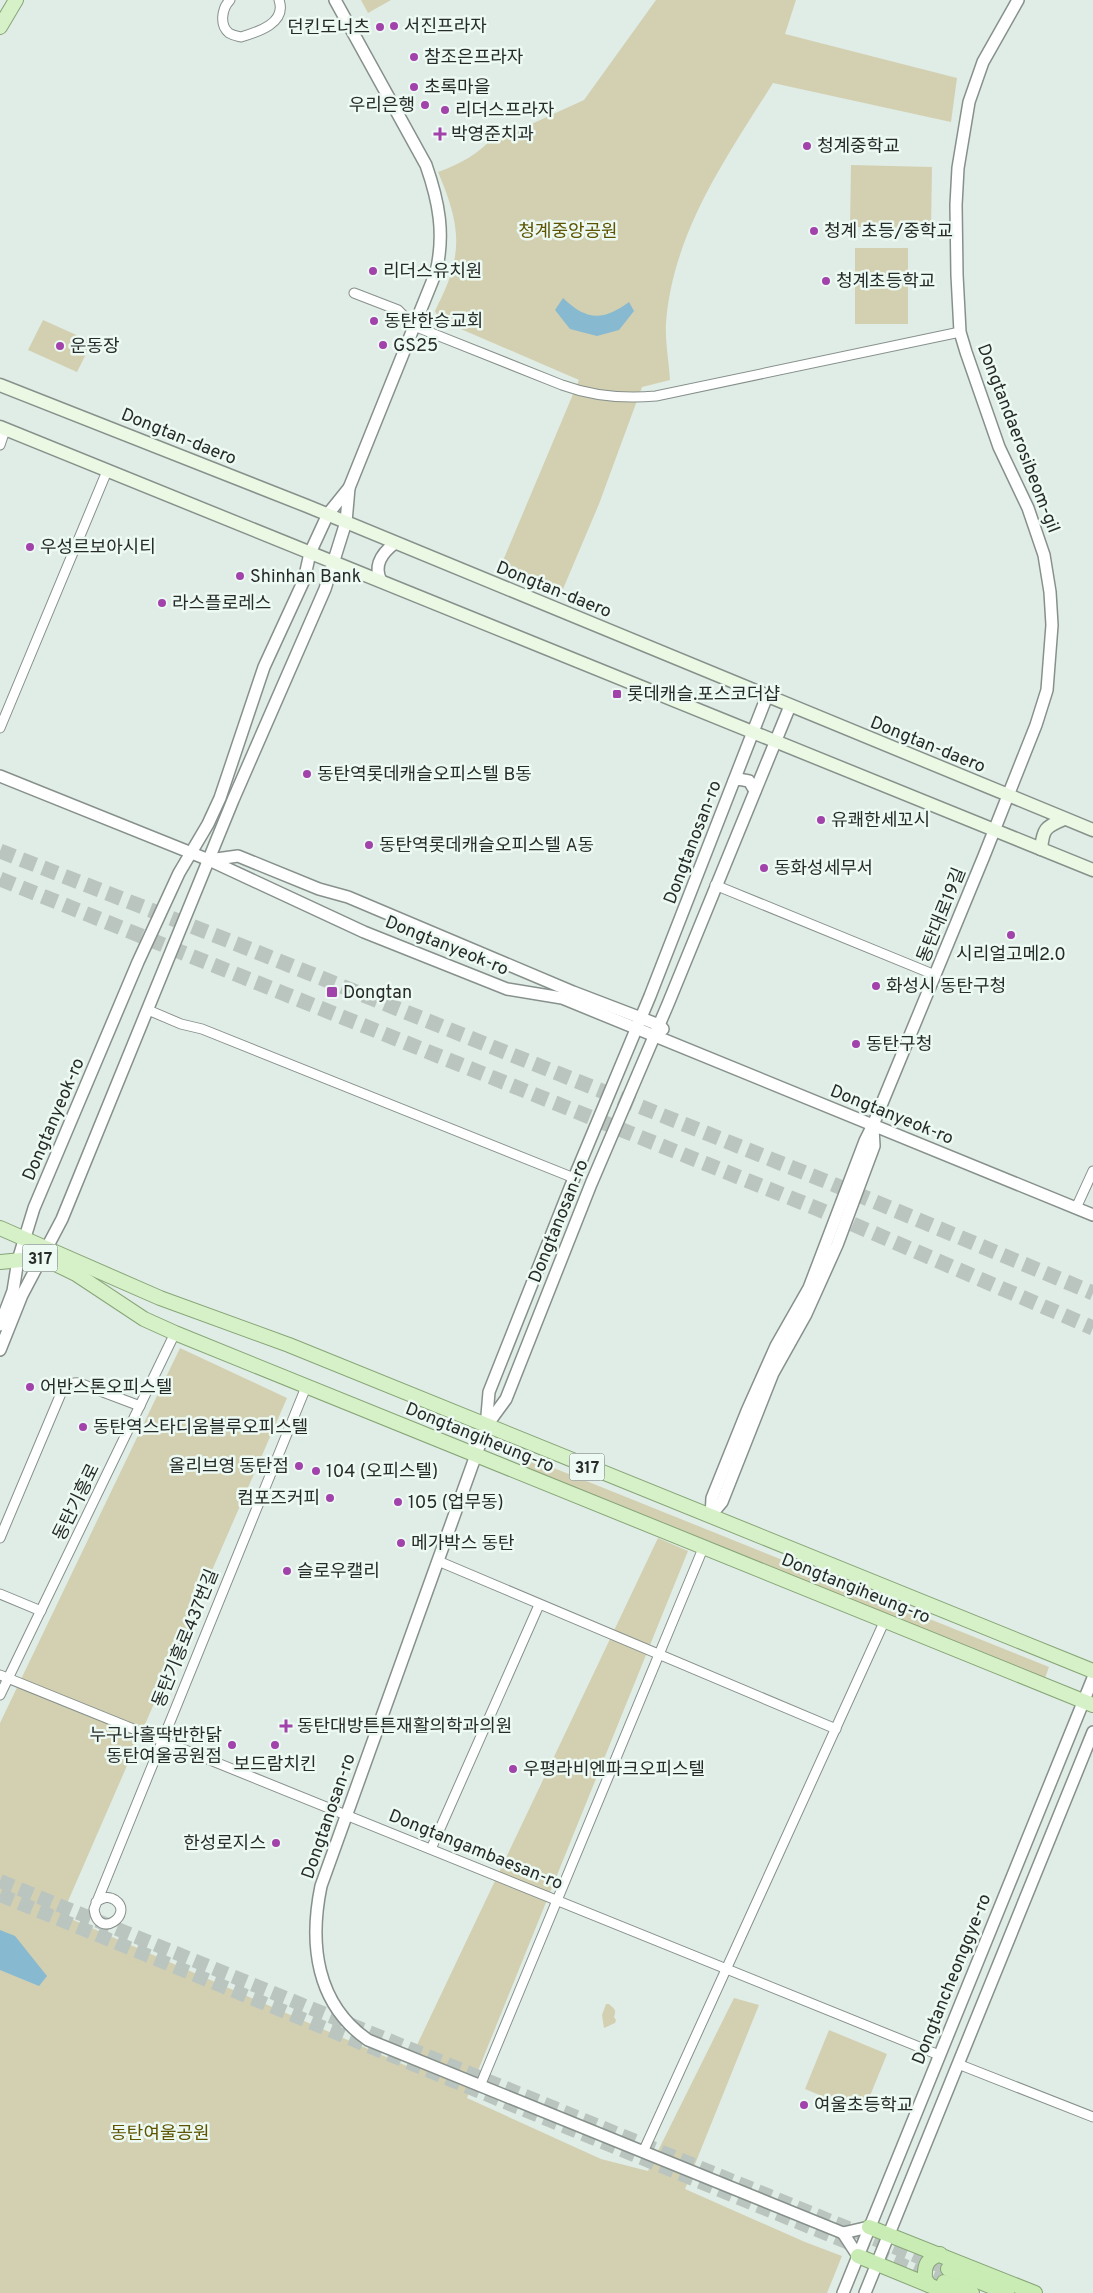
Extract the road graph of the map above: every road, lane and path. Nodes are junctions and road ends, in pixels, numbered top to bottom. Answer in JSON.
{"nodes":[{"id":1,"x":16,"y":0,"type":"edge"},
{"id":2,"x":230,"y":0,"type":"edge"},
{"id":3,"x":279,"y":0,"type":"edge"},
{"id":4,"x":335,"y":0,"type":"edge"},
{"id":5,"x":1018,"y":0,"type":"edge"},
{"id":6,"x":0,"y":27,"type":"edge"},
{"id":7,"x":354,"y":293,"type":"dead end"},
{"id":8,"x":414,"y":326,"type":"junction"},
{"id":9,"x":960,"y":332,"type":"junction"},
{"id":10,"x":0,"y":384,"type":"edge"},
{"id":11,"x":3,"y":428,"type":"edge"},
{"id":12,"x":0,"y":445,"type":"edge"},
{"id":13,"x":107,"y":470,"type":"junction"},
{"id":14,"x":349,"y":488,"type":"junction"},
{"id":15,"x":328,"y":514,"type":"junction"},
{"id":16,"x":346,"y":522,"type":"junction"},
{"id":17,"x":395,"y":543,"type":"junction"},
{"id":18,"x":310,"y":553,"type":"junction"},
{"id":19,"x":334,"y":562,"type":"junction"},
{"id":20,"x":381,"y":581,"type":"junction"},
{"id":21,"x":767,"y":696,"type":"junction"},
{"id":22,"x":790,"y":706,"type":"junction"},
{"id":23,"x":0,"y":728,"type":"edge"},
{"id":24,"x":753,"y":732,"type":"junction"},
{"id":25,"x":775,"y":741,"type":"junction"},
{"id":26,"x":0,"y":776,"type":"edge"},
{"id":27,"x":734,"y":781,"type":"junction"},
{"id":28,"x":755,"y":791,"type":"junction"},
{"id":29,"x":1008,"y":796,"type":"junction"},
{"id":30,"x":220,"y":798,"type":"junction"},
{"id":31,"x":233,"y":800,"type":"junction"},
{"id":32,"x":1064,"y":819,"type":"junction"},
{"id":33,"x":994,"y":830,"type":"junction"},
{"id":34,"x":1093,"y":830,"type":"edge"},
{"id":35,"x":1041,"y":849,"type":"junction"},
{"id":36,"x":191,"y":853,"type":"junction"},
{"id":37,"x":209,"y":860,"type":"junction"},
{"id":38,"x":1093,"y":870,"type":"edge"},
{"id":39,"x":289,"y":877,"type":"junction"},
{"id":40,"x":715,"y":885,"type":"junction"},
{"id":41,"x":282,"y":894,"type":"junction"},
{"id":42,"x":935,"y":975,"type":"junction"},
{"id":43,"x":148,"y":1010,"type":"junction"},
{"id":44,"x":639,"y":1023,"type":"junction"},
{"id":45,"x":657,"y":1030,"type":"junction"},
{"id":46,"x":873,"y":1125,"type":"junction"},
{"id":47,"x":1093,"y":1171,"type":"edge"},
{"id":48,"x":574,"y":1178,"type":"junction"},
{"id":49,"x":1076,"y":1208,"type":"junction"},
{"id":50,"x":1093,"y":1215,"type":"edge"},
{"id":51,"x":0,"y":1228,"type":"edge"},
{"id":52,"x":24,"y":1238,"type":"junction"},
{"id":53,"x":45,"y":1253,"type":"junction"},
{"id":54,"x":18,"y":1260,"type":"junction"},
{"id":55,"x":0,"y":1262,"type":"edge"},
{"id":56,"x":0,"y":1325,"type":"edge"},
{"id":57,"x":175,"y":1333,"type":"junction"},
{"id":58,"x":0,"y":1350,"type":"edge"},
{"id":59,"x":306,"y":1387,"type":"junction"},
{"id":60,"x":140,"y":1406,"type":"junction"},
{"id":61,"x":486,"y":1427,"type":"junction"},
{"id":62,"x":476,"y":1456,"type":"junction"},
{"id":63,"x":711,"y":1516,"type":"junction"},
{"id":64,"x":0,"y":1538,"type":"edge"},
{"id":65,"x":704,"y":1546,"type":"junction"},
{"id":66,"x":438,"y":1561,"type":"junction"},
{"id":67,"x":0,"y":1594,"type":"edge"},
{"id":68,"x":539,"y":1605,"type":"junction"},
{"id":69,"x":41,"y":1611,"type":"junction"},
{"id":70,"x":885,"y":1620,"type":"junction"},
{"id":71,"x":657,"y":1655,"type":"junction"},
{"id":72,"x":1093,"y":1671,"type":"edge"},
{"id":73,"x":4,"y":1677,"type":"edge"},
{"id":74,"x":1093,"y":1678,"type":"edge"},
{"id":75,"x":0,"y":1695,"type":"edge"},
{"id":76,"x":1088,"y":1703,"type":"edge"},
{"id":77,"x":836,"y":1729,"type":"junction"},
{"id":78,"x":1093,"y":1732,"type":"edge"},
{"id":79,"x":161,"y":1740,"type":"junction"},
{"id":80,"x":347,"y":1815,"type":"junction"},
{"id":81,"x":431,"y":1848,"type":"junction"},
{"id":82,"x":112,"y":1864,"type":"junction"},
{"id":83,"x":109,"y":1897,"type":"junction"},
{"id":84,"x":557,"y":1900,"type":"junction"},
{"id":85,"x":96,"y":1902,"type":"junction"},
{"id":86,"x":727,"y":1968,"type":"junction"},
{"id":87,"x":939,"y":2055,"type":"junction"},
{"id":88,"x":958,"y":2064,"type":"junction"},
{"id":89,"x":480,"y":2086,"type":"junction"},
{"id":90,"x":1093,"y":2117,"type":"edge"},
{"id":91,"x":643,"y":2152,"type":"junction"},
{"id":92,"x":869,"y":2227,"type":"junction"},
{"id":93,"x":843,"y":2233,"type":"junction"},
{"id":94,"x":888,"y":2235,"type":"junction"},
{"id":95,"x":940,"y":2254,"type":"junction"},
{"id":96,"x":858,"y":2256,"type":"junction"},
{"id":97,"x":877,"y":2264,"type":"junction"},
{"id":98,"x":947,"y":2281,"type":"edge"},
{"id":99,"x":929,"y":2286,"type":"junction"},
{"id":100,"x":843,"y":2293,"type":"edge"},
{"id":101,"x":864,"y":2293,"type":"edge"},
{"id":102,"x":972,"y":2293,"type":"edge"},
{"id":103,"x":1007,"y":2293,"type":"edge"},
{"id":104,"x":1036,"y":2293,"type":"edge"}],
"edges":[{"from":1,"to":6,"type":"main road"},
{"from":2,"to":3,"type":"street"},
{"from":4,"to":8,"type":"street"},
{"from":5,"to":9,"type":"street","name":"Dongtandaerosibeom-gil"},
{"from":7,"to":8,"type":"street"},
{"from":8,"to":9,"type":"street"},
{"from":8,"to":14,"type":"street"},
{"from":9,"to":29,"type":"street","name":"Dongtandaerosibeom-gil"},
{"from":10,"to":15,"type":"main road","name":"Dongtan-daero"},
{"from":11,"to":12,"type":"street"},
{"from":11,"to":13,"type":"main road"},
{"from":13,"to":18,"type":"main road"},
{"from":13,"to":23,"type":"street"},
{"from":14,"to":15,"type":"street"},
{"from":14,"to":16,"type":"street"},
{"from":15,"to":16,"type":"main road","name":"Dongtan-daero"},
{"from":15,"to":18,"type":"street","name":"Dongtanyeok-ro"},
{"from":16,"to":17,"type":"main road","name":"Dongtan-daero"},
{"from":16,"to":19,"type":"street"},
{"from":17,"to":20,"type":"street"},
{"from":17,"to":21,"type":"main road","name":"Dongtan-daero"},
{"from":18,"to":19,"type":"main road"},
{"from":18,"to":30,"type":"street","name":"Dongtanyeok-ro"},
{"from":19,"to":20,"type":"main road"},
{"from":19,"to":31,"type":"street"},
{"from":20,"to":24,"type":"main road"},
{"from":21,"to":22,"type":"main road","name":"Dongtan-daero"},
{"from":21,"to":24,"type":"street","name":"Dongtanosan-ro"},
{"from":22,"to":25,"type":"street","name":"Dongtanosan-ro"},
{"from":22,"to":29,"type":"main road","name":"Dongtan-daero"},
{"from":24,"to":25,"type":"main road"},
{"from":24,"to":27,"type":"street","name":"Dongtanosan-ro"},
{"from":25,"to":28,"type":"street","name":"Dongtanosan-ro"},
{"from":25,"to":33,"type":"main road"},
{"from":26,"to":36,"type":"street","name":"Dongtanyeok-ro"},
{"from":27,"to":28,"type":"street"},
{"from":27,"to":44,"type":"street","name":"Dongtanosan-ro"},
{"from":28,"to":40,"type":"street","name":"Dongtanosan-ro"},
{"from":29,"to":32,"type":"main road","name":"Dongtan-daero"},
{"from":29,"to":33,"type":"street","name":"Dongtandaerosibeom-gil"},
{"from":30,"to":31,"type":"street"},
{"from":30,"to":36,"type":"street","name":"Dongtanyeok-ro"},
{"from":31,"to":37,"type":"street"},
{"from":32,"to":34,"type":"main road","name":"Dongtan-daero"},
{"from":32,"to":35,"type":"main road"},
{"from":33,"to":35,"type":"main road"},
{"from":33,"to":42,"type":"street","name":"동탄대로19길"},
{"from":35,"to":38,"type":"main road"},
{"from":36,"to":37,"type":"street","name":"Dongtanyeok-ro"},
{"from":36,"to":52,"type":"street","name":"Dongtanyeok-ro"},
{"from":37,"to":39,"type":"street","name":"Dongtanyeok-ro"},
{"from":37,"to":41,"type":"street","name":"Dongtanyeok-ro"},
{"from":37,"to":43,"type":"street"},
{"from":39,"to":41,"type":"street"},
{"from":39,"to":44,"type":"street","name":"Dongtanyeok-ro"},
{"from":40,"to":42,"type":"street"},
{"from":40,"to":45,"type":"street","name":"Dongtanosan-ro"},
{"from":41,"to":44,"type":"street","name":"Dongtanyeok-ro"},
{"from":42,"to":46,"type":"street","name":"동탄대로19길"},
{"from":43,"to":48,"type":"street"},
{"from":43,"to":53,"type":"street"},
{"from":44,"to":45,"type":"street","name":"Dongtanyeok-ro"},
{"from":44,"to":48,"type":"street","name":"Dongtanosan-ro"},
{"from":45,"to":46,"type":"street","name":"Dongtanyeok-ro"},
{"from":45,"to":61,"type":"street","name":"Dongtanosan-ro"},
{"from":46,"to":49,"type":"street","name":"Dongtanyeok-ro"},
{"from":46,"to":63,"type":"street"},
{"from":47,"to":49,"type":"street"},
{"from":48,"to":61,"type":"street","name":"Dongtanosan-ro"},
{"from":49,"to":50,"type":"street","name":"Dongtanyeok-ro"},
{"from":51,"to":52,"type":"main road","name":"Dongtangiheung-ro","number":"317"},
{"from":52,"to":53,"type":"main road","name":"Dongtangiheung-ro","number":"317"},
{"from":52,"to":54,"type":"street","name":"Dongtanyeok-ro"},
{"from":53,"to":54,"type":"main road","name":"Dongtangiheung-ro","number":"317"},
{"from":53,"to":57,"type":"main road","name":"Dongtangiheung-ro","number":"317"},
{"from":53,"to":58,"type":"street"},
{"from":53,"to":61,"type":"main road","name":"Dongtangiheung-ro","number":"317"},
{"from":54,"to":55,"type":"main road","name":"Dongtangiheung-ro","number":"317"},
{"from":54,"to":56,"type":"street","name":"Dongtanyeok-ro"},
{"from":57,"to":59,"type":"main road","name":"Dongtangiheung-ro","number":"317"},
{"from":57,"to":60,"type":"street","name":"동탄기흥로"},
{"from":59,"to":62,"type":"main road","name":"Dongtangiheung-ro","number":"317"},
{"from":59,"to":79,"type":"street","name":"동탄기흥로437번길"},
{"from":60,"to":64,"type":"street"},
{"from":60,"to":69,"type":"street","name":"동탄기흥로"},
{"from":61,"to":62,"type":"street","name":"Dongtanosan-ro"},
{"from":61,"to":63,"type":"main road","name":"Dongtangiheung-ro","number":"317"},
{"from":62,"to":65,"type":"main road","name":"Dongtangiheung-ro","number":"317"},
{"from":62,"to":66,"type":"street","name":"Dongtanosan-ro"},
{"from":63,"to":72,"type":"main road","name":"Dongtangiheung-ro","number":"317"},
{"from":65,"to":70,"type":"main road","name":"Dongtangiheung-ro","number":"317"},
{"from":65,"to":71,"type":"street"},
{"from":66,"to":68,"type":"street"},
{"from":66,"to":80,"type":"street","name":"Dongtanosan-ro"},
{"from":67,"to":69,"type":"street"},
{"from":68,"to":71,"type":"street"},
{"from":68,"to":81,"type":"street"},
{"from":69,"to":73,"type":"street","name":"동탄기흥로"},
{"from":70,"to":76,"type":"main road","name":"Dongtangiheung-ro","number":"317"},
{"from":70,"to":77,"type":"street"},
{"from":71,"to":77,"type":"street"},
{"from":71,"to":84,"type":"street"},
{"from":73,"to":75,"type":"street","name":"동탄기흥로"},
{"from":73,"to":79,"type":"street","name":"Dongtangambaesan-ro"},
{"from":74,"to":76,"type":"street","name":"Dongtancheonggye-ro"},
{"from":76,"to":87,"type":"street","name":"Dongtancheonggye-ro"},
{"from":77,"to":86,"type":"street"},
{"from":78,"to":88,"type":"street"},
{"from":79,"to":80,"type":"street","name":"Dongtangambaesan-ro"},
{"from":79,"to":82,"type":"street","name":"동탄기흥로437번길"},
{"from":80,"to":81,"type":"street","name":"Dongtangambaesan-ro"},
{"from":80,"to":89,"type":"street","name":"Dongtanosan-ro"},
{"from":81,"to":84,"type":"street","name":"Dongtangambaesan-ro"},
{"from":82,"to":83,"type":"street"},
{"from":82,"to":85,"type":"street","name":"동탄기흥로437번길"},
{"from":83,"to":85,"type":"street"},
{"from":83,"to":85,"type":"street"},
{"from":84,"to":86,"type":"street","name":"Dongtangambaesan-ro"},
{"from":84,"to":89,"type":"street"},
{"from":86,"to":87,"type":"street","name":"Dongtangambaesan-ro"},
{"from":86,"to":91,"type":"street"},
{"from":87,"to":92,"type":"street","name":"Dongtancheonggye-ro"},
{"from":88,"to":90,"type":"street"},
{"from":88,"to":94,"type":"street"},
{"from":89,"to":91,"type":"street","name":"Dongtanosan-ro"},
{"from":91,"to":93,"type":"street","name":"Dongtanosan-ro"},
{"from":92,"to":93,"type":"street"},
{"from":92,"to":94,"type":"highway"},
{"from":92,"to":96,"type":"street","name":"Dongtancheonggye-ro"},
{"from":93,"to":96,"type":"street"},
{"from":94,"to":95,"type":"highway"},
{"from":94,"to":97,"type":"street"},
{"from":95,"to":99,"type":"highway"},
{"from":95,"to":104,"type":"highway"},
{"from":96,"to":97,"type":"highway"},
{"from":96,"to":100,"type":"street","name":"Dongtancheonggye-ro"},
{"from":97,"to":99,"type":"highway"},
{"from":97,"to":101,"type":"street"},
{"from":98,"to":99,"type":"highway"},
{"from":98,"to":102,"type":"highway"},
{"from":98,"to":103,"type":"highway"}]}
